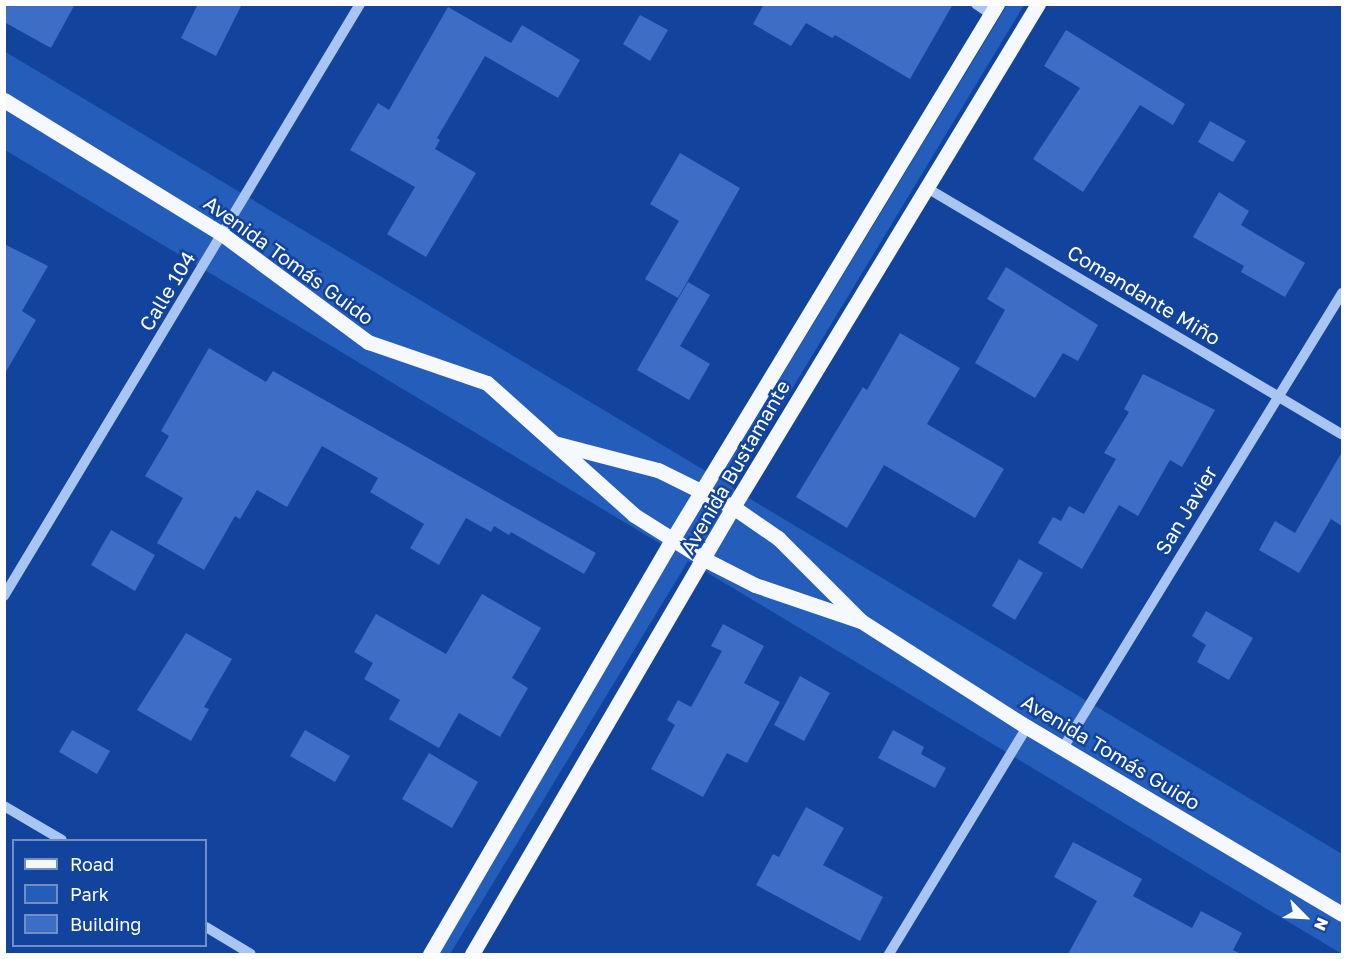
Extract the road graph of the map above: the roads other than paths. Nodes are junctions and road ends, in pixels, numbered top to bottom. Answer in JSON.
{"nodes":[{"id":1,"x":360,"y":4,"type":"edge"},
{"id":2,"x":976,"y":4,"type":"edge"},
{"id":3,"x":1038,"y":4,"type":"edge"},
{"id":4,"x":994,"y":9,"type":"edge"},
{"id":5,"x":4,"y":100,"type":"edge"},
{"id":6,"x":927,"y":188,"type":"junction"},
{"id":7,"x":222,"y":234,"type":"junction"},
{"id":8,"x":1342,"y":293,"type":"edge"},
{"id":9,"x":1277,"y":395,"type":"junction"},
{"id":10,"x":1342,"y":434,"type":"edge"},
{"id":11,"x":551,"y":443,"type":"junction"},
{"id":12,"x":703,"y":489,"type":"junction"},
{"id":13,"x":734,"y":507,"type":"junction"},
{"id":14,"x":673,"y":540,"type":"junction"},
{"id":15,"x":704,"y":559,"type":"junction"},
{"id":16,"x":4,"y":596,"type":"edge"},
{"id":17,"x":861,"y":621,"type":"junction"},
{"id":18,"x":1027,"y":727,"type":"junction"},
{"id":19,"x":1063,"y":748,"type":"junction"},
{"id":20,"x":4,"y":806,"type":"edge"},
{"id":21,"x":60,"y":839,"type":"edge"},
{"id":22,"x":1342,"y":914,"type":"edge"},
{"id":23,"x":207,"y":928,"type":"edge"},
{"id":24,"x":251,"y":954,"type":"edge"},
{"id":25,"x":430,"y":954,"type":"edge"},
{"id":26,"x":472,"y":954,"type":"edge"},
{"id":27,"x":889,"y":954,"type":"edge"}],
"edges":[{"from":1,"to":7,"type":"street","name":"Calle 104"},
{"from":2,"to":4,"type":"street"},
{"from":3,"to":6,"type":"main road","name":"Avenida Bustamante"},
{"from":4,"to":12,"type":"main road","name":"Avenida Bustamante"},
{"from":5,"to":7,"type":"main road","name":"Avenida Tomás Guido"},
{"from":6,"to":9,"type":"street","name":"Comandante Miño"},
{"from":6,"to":13,"type":"main road","name":"Avenida Bustamante"},
{"from":7,"to":11,"type":"main road","name":"Avenida Tomás Guido"},
{"from":7,"to":16,"type":"street","name":"Calle 104"},
{"from":8,"to":9,"type":"street","name":"San Javier"},
{"from":9,"to":10,"type":"street","name":"Comandante Miño"},
{"from":9,"to":19,"type":"street","name":"San Javier"},
{"from":11,"to":12,"type":"main road","name":"Avenida Tomás Guido"},
{"from":11,"to":14,"type":"main road","name":"Avenida Tomás Guido"},
{"from":12,"to":13,"type":"main road","name":"Avenida Tomás Guido"},
{"from":12,"to":14,"type":"main road","name":"Avenida Bustamante"},
{"from":13,"to":15,"type":"main road","name":"Avenida Bustamante"},
{"from":13,"to":17,"type":"main road","name":"Avenida Tomás Guido"},
{"from":14,"to":15,"type":"main road","name":"Avenida Tomás Guido"},
{"from":14,"to":25,"type":"main road","name":"Avenida Bustamante"},
{"from":15,"to":17,"type":"main road","name":"Avenida Tomás Guido"},
{"from":15,"to":26,"type":"main road","name":"Avenida Bustamante"},
{"from":17,"to":18,"type":"main road","name":"Avenida Tomás Guido"},
{"from":18,"to":19,"type":"main road","name":"Avenida Tomás Guido"},
{"from":18,"to":27,"type":"street"},
{"from":19,"to":22,"type":"main road","name":"Avenida Tomás Guido"},
{"from":20,"to":21,"type":"street"},
{"from":23,"to":24,"type":"street"}]}
